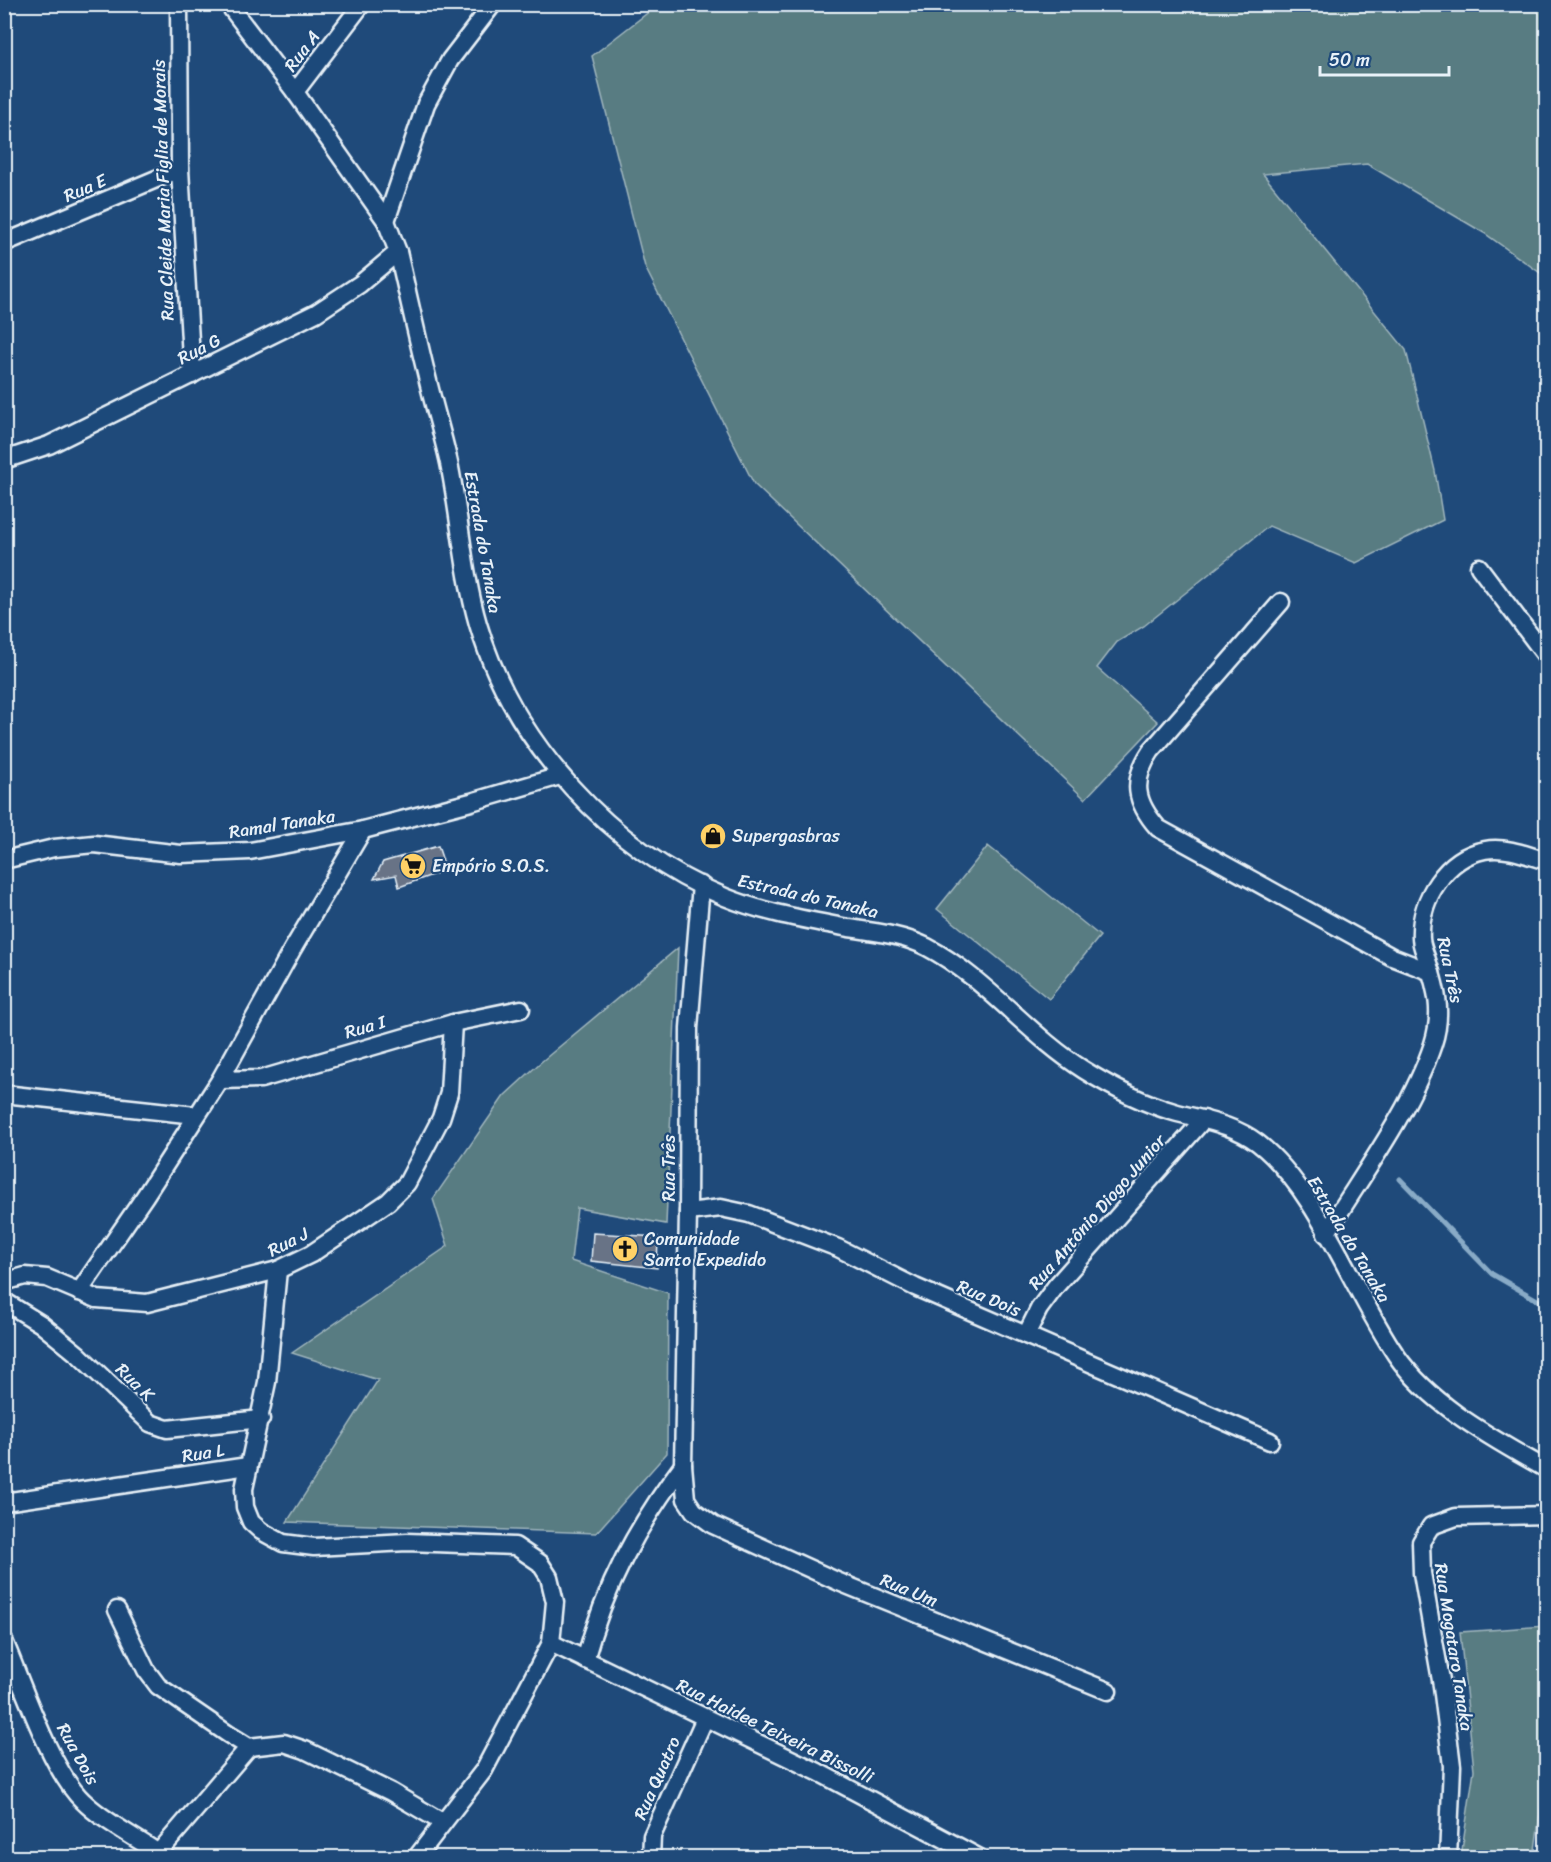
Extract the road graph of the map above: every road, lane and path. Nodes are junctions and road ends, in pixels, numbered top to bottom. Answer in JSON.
{"nodes":[{"id":1,"x":179,"y":4,"type":"edge"},
{"id":2,"x":228,"y":4,"type":"edge"},
{"id":3,"x":362,"y":4,"type":"edge"},
{"id":4,"x":493,"y":4,"type":"edge"},
{"id":5,"x":295,"y":92,"type":"junction"},
{"id":6,"x":180,"y":169,"type":"junction"},
{"id":7,"x":386,"y":221,"type":"junction"},
{"id":8,"x":4,"y":243,"type":"edge"},
{"id":9,"x":398,"y":252,"type":"junction"},
{"id":10,"x":192,"y":375,"type":"junction"},
{"id":11,"x":4,"y":460,"type":"edge"},
{"id":12,"x":1479,"y":567,"type":"dead end"},
{"id":13,"x":1281,"y":602,"type":"dead end"},
{"id":14,"x":1546,"y":656,"type":"edge"},
{"id":15,"x":560,"y":776,"type":"junction"},
{"id":16,"x":363,"y":830,"type":"junction"},
{"id":17,"x":4,"y":860,"type":"edge"},
{"id":18,"x":1546,"y":861,"type":"edge"},
{"id":19,"x":701,"y":885,"type":"junction"},
{"id":20,"x":1431,"y":972,"type":"junction"},
{"id":21,"x":521,"y":1009,"type":"dead end"},
{"id":22,"x":453,"y":1023,"type":"junction"},
{"id":23,"x":220,"y":1080,"type":"junction"},
{"id":24,"x":4,"y":1094,"type":"edge"},
{"id":25,"x":195,"y":1115,"type":"junction"},
{"id":26,"x":1204,"y":1119,"type":"junction"},
{"id":27,"x":688,"y":1212,"type":"junction"},
{"id":28,"x":1326,"y":1234,"type":"junction"},
{"id":29,"x":278,"y":1270,"type":"junction"},
{"id":30,"x":4,"y":1282,"type":"edge"},
{"id":31,"x":79,"y":1292,"type":"junction"},
{"id":32,"x":4,"y":1300,"type":"edge"},
{"id":33,"x":1026,"y":1335,"type":"junction"},
{"id":34,"x":261,"y":1419,"type":"junction"},
{"id":35,"x":1270,"y":1441,"type":"dead end"},
{"id":36,"x":248,"y":1466,"type":"junction"},
{"id":37,"x":683,"y":1466,"type":"junction"},
{"id":38,"x":1546,"y":1469,"type":"edge"},
{"id":39,"x":4,"y":1502,"type":"edge"},
{"id":40,"x":1546,"y":1515,"type":"edge"},
{"id":41,"x":700,"y":1516,"type":"joint"},
{"id":42,"x":117,"y":1610,"type":"dead end"},
{"id":43,"x":4,"y":1641,"type":"edge"},
{"id":44,"x":551,"y":1643,"type":"junction"},
{"id":45,"x":585,"y":1660,"type":"junction"},
{"id":46,"x":1107,"y":1691,"type":"dead end"},
{"id":47,"x":705,"y":1718,"type":"junction"},
{"id":48,"x":249,"y":1747,"type":"junction"},
{"id":49,"x":442,"y":1822,"type":"junction"},
{"id":50,"x":156,"y":1855,"type":"edge"},
{"id":51,"x":650,"y":1856,"type":"edge"},
{"id":52,"x":416,"y":1857,"type":"edge"},
{"id":53,"x":980,"y":1857,"type":"edge"},
{"id":54,"x":1448,"y":1857,"type":"edge"}],
"edges":[{"from":1,"to":6,"type":"street","name":"Rua Cleide Maria Figlia de Morais"},
{"from":2,"to":5,"type":"street","name":"Estrada do Tanaka"},
{"from":3,"to":5,"type":"street","name":"Rua A"},
{"from":4,"to":7,"type":"street"},
{"from":5,"to":7,"type":"street","name":"Estrada do Tanaka"},
{"from":6,"to":8,"type":"street","name":"Rua E"},
{"from":6,"to":10,"type":"street","name":"Rua Cleide Maria Figlia de Morais"},
{"from":7,"to":9,"type":"street","name":"Estrada do Tanaka"},
{"from":9,"to":10,"type":"street","name":"Rua G"},
{"from":9,"to":15,"type":"street","name":"Estrada do Tanaka"},
{"from":10,"to":11,"type":"street","name":"Rua G"},
{"from":12,"to":14,"type":"street"},
{"from":13,"to":20,"type":"street"},
{"from":15,"to":16,"type":"street","name":"Ramal Tanaka"},
{"from":15,"to":19,"type":"street","name":"Estrada do Tanaka"},
{"from":16,"to":17,"type":"street","name":"Ramal Tanaka"},
{"from":16,"to":23,"type":"street"},
{"from":18,"to":20,"type":"street","name":"Rua Três"},
{"from":19,"to":26,"type":"street","name":"Estrada do Tanaka"},
{"from":19,"to":27,"type":"street","name":"Rua Três"},
{"from":20,"to":28,"type":"street","name":"Rua Três"},
{"from":21,"to":22,"type":"street","name":"Rua I"},
{"from":22,"to":23,"type":"street","name":"Rua I"},
{"from":22,"to":29,"type":"street","name":"Rua J"},
{"from":23,"to":25,"type":"street"},
{"from":24,"to":25,"type":"street"},
{"from":25,"to":31,"type":"street"},
{"from":26,"to":28,"type":"street","name":"Estrada do Tanaka"},
{"from":26,"to":33,"type":"street","name":"Rua Antônio Diogo Junior"},
{"from":27,"to":33,"type":"street","name":"Rua Dois"},
{"from":27,"to":37,"type":"street","name":"Rua Três"},
{"from":28,"to":38,"type":"street","name":"Estrada do Tanaka"},
{"from":29,"to":31,"type":"street","name":"Rua J"},
{"from":29,"to":34,"type":"street","name":"Rua L"},
{"from":30,"to":31,"type":"street","name":"Rua J"},
{"from":32,"to":34,"type":"street","name":"Rua K"},
{"from":33,"to":35,"type":"street","name":"Rua Dois"},
{"from":34,"to":36,"type":"street","name":"Rua L"},
{"from":36,"to":39,"type":"street","name":"Rua L"},
{"from":36,"to":44,"type":"street"},
{"from":37,"to":41,"type":"street","name":"Rua Três"},
{"from":37,"to":45,"type":"street"},
{"from":40,"to":54,"type":"street","name":"Rua Mogataro Tanaka"},
{"from":41,"to":46,"type":"street","name":"Rua Um"},
{"from":42,"to":48,"type":"street"},
{"from":43,"to":50,"type":"street","name":"Rua Dois"},
{"from":44,"to":45,"type":"street","name":"Rua Haidee Teixeira Bissolli"},
{"from":44,"to":49,"type":"street"},
{"from":45,"to":47,"type":"street","name":"Rua Haidee Teixeira Bissolli"},
{"from":47,"to":51,"type":"street","name":"Rua Quatro"},
{"from":47,"to":53,"type":"street","name":"Rua Haidee Teixeira Bissolli"},
{"from":48,"to":49,"type":"street"},
{"from":48,"to":50,"type":"street"},
{"from":49,"to":52,"type":"street"}]}
